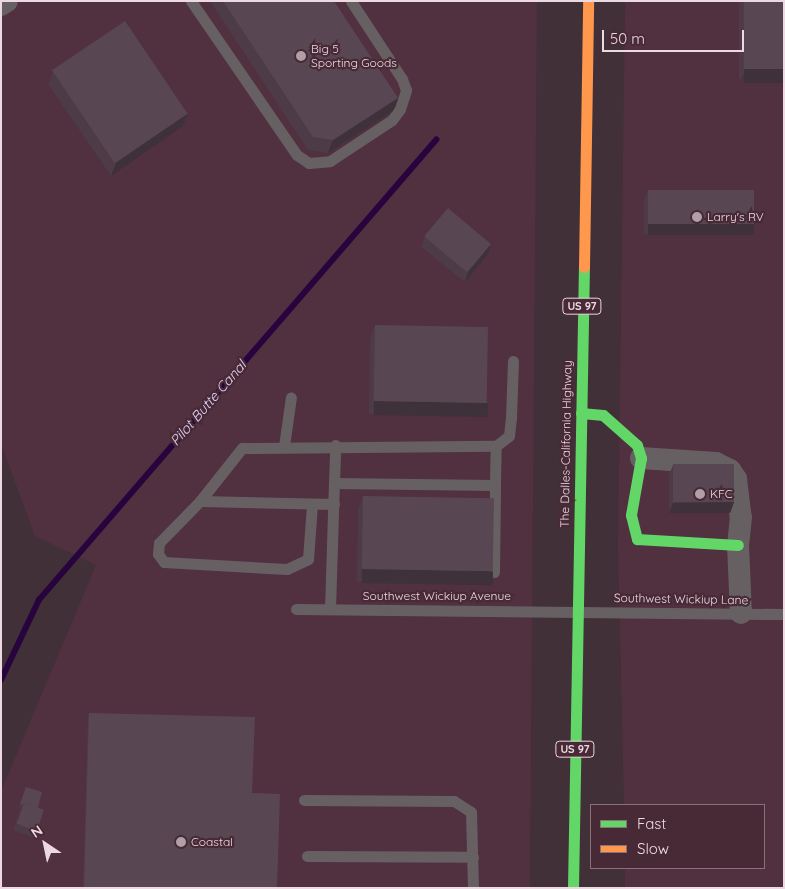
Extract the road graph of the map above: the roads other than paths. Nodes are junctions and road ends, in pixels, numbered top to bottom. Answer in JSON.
{"nodes":[{"id":1,"x":7,"y":1,"type":"edge"},
{"id":2,"x":190,"y":1,"type":"edge"},
{"id":3,"x":351,"y":1,"type":"edge"},
{"id":4,"x":588,"y":1,"type":"edge"},
{"id":5,"x":1,"y":5,"type":"edge"},
{"id":6,"x":513,"y":361,"type":"dead end"},
{"id":7,"x":290,"y":397,"type":"dead end"},
{"id":8,"x":580,"y":412,"type":"junction"},
{"id":9,"x":335,"y":445,"type":"junction"},
{"id":10,"x":284,"y":446,"type":"junction"},
{"id":11,"x":496,"y":446,"type":"junction"},
{"id":12,"x":641,"y":458,"type":"junction"},
{"id":13,"x":334,"y":483,"type":"junction"},
{"id":14,"x":496,"y":485,"type":"junction"},
{"id":15,"x":203,"y":498,"type":"junction"},
{"id":16,"x":312,"y":504,"type":"junction"},
{"id":17,"x":334,"y":504,"type":"junction"},
{"id":18,"x":738,"y":545,"type":"junction"},
{"id":19,"x":494,"y":572,"type":"edge"},
{"id":20,"x":296,"y":609,"type":"dead end"},
{"id":21,"x":330,"y":609,"type":"junction"},
{"id":22,"x":577,"y":611,"type":"junction"},
{"id":23,"x":741,"y":614,"type":"junction"},
{"id":24,"x":784,"y":614,"type":"edge"},
{"id":25,"x":304,"y":800,"type":"dead end"},
{"id":26,"x":307,"y":856,"type":"dead end"},
{"id":27,"x":474,"y":857,"type":"junction"},
{"id":28,"x":473,"y":888,"type":"edge"},
{"id":29,"x":572,"y":888,"type":"edge"}],
"edges":[{"from":1,"to":5,"type":"street"},
{"from":2,"to":3,"type":"lane"},
{"from":4,"to":8,"type":"main road","name":"The Dalles-California Highway","number":"US 97"},
{"from":6,"to":11,"type":"lane"},
{"from":7,"to":10,"type":"lane"},
{"from":8,"to":12,"type":"main road"},
{"from":8,"to":22,"type":"main road","name":"The Dalles-California Highway","number":"US 97"},
{"from":9,"to":10,"type":"lane"},
{"from":9,"to":11,"type":"lane"},
{"from":9,"to":13,"type":"lane"},
{"from":10,"to":15,"type":"lane"},
{"from":11,"to":14,"type":"lane"},
{"from":12,"to":18,"type":"street"},
{"from":12,"to":18,"type":"main road"},
{"from":13,"to":14,"type":"lane"},
{"from":13,"to":17,"type":"lane"},
{"from":14,"to":19,"type":"lane"},
{"from":15,"to":16,"type":"lane"},
{"from":15,"to":16,"type":"lane"},
{"from":16,"to":17,"type":"lane"},
{"from":17,"to":21,"type":"lane"},
{"from":18,"to":23,"type":"street"},
{"from":20,"to":21,"type":"lane","name":"Southwest Wickiup Avenue"},
{"from":21,"to":22,"type":"lane","name":"Southwest Wickiup Avenue"},
{"from":22,"to":23,"type":"lane","name":"Southwest Wickiup Lane"},
{"from":22,"to":29,"type":"main road","name":"The Dalles-California Highway","number":"US 97"},
{"from":23,"to":24,"type":"lane","name":"Southwest Wickiup Lane"},
{"from":25,"to":27,"type":"lane"},
{"from":26,"to":27,"type":"lane"},
{"from":27,"to":28,"type":"lane"}]}
